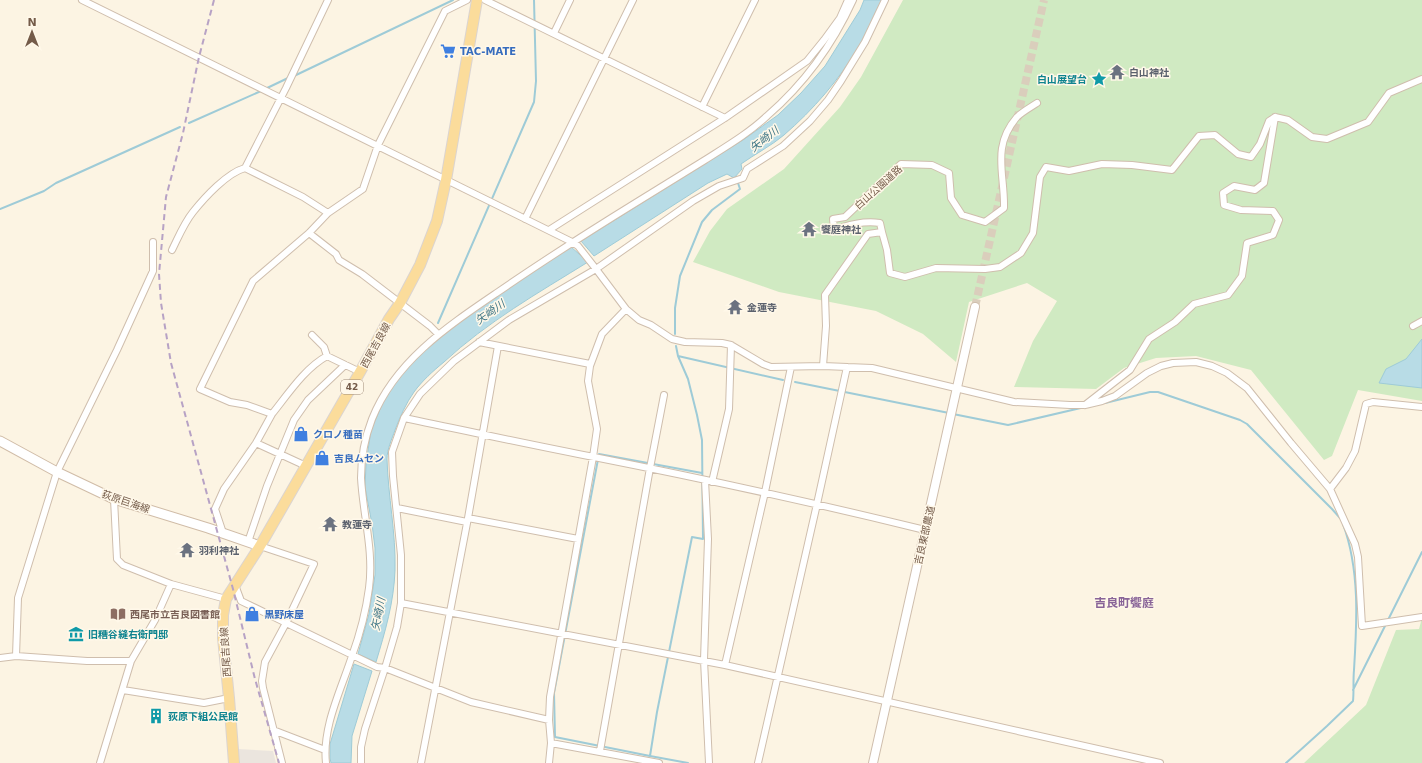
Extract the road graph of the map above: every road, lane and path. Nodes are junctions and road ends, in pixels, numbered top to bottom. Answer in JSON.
{"nodes":[{"id":1,"x":82,"y":0,"type":"edge"},
{"id":2,"x":328,"y":0,"type":"edge"},
{"id":3,"x":467,"y":0,"type":"edge"},
{"id":4,"x":477,"y":0,"type":"edge"},
{"id":5,"x":485,"y":0,"type":"edge"},
{"id":6,"x":570,"y":0,"type":"edge"},
{"id":7,"x":633,"y":0,"type":"edge"},
{"id":8,"x":754,"y":0,"type":"edge"},
{"id":9,"x":848,"y":0,"type":"edge"},
{"id":10,"x":853,"y":0,"type":"edge"},
{"id":11,"x":885,"y":0,"type":"edge"},
{"id":12,"x":554,"y":33,"type":"junction"},
{"id":13,"x":604,"y":59,"type":"junction"},
{"id":14,"x":1422,"y":79,"type":"edge"},
{"id":15,"x":277,"y":96,"type":"junction"},
{"id":16,"x":1037,"y":103,"type":"dead end"},
{"id":17,"x":702,"y":107,"type":"junction"},
{"id":18,"x":1275,"y":117,"type":"junction"},
{"id":19,"x":725,"y":118,"type":"junction"},
{"id":20,"x":378,"y":145,"type":"junction"},
{"id":21,"x":245,"y":168,"type":"junction"},
{"id":22,"x":446,"y":180,"type":"junction"},
{"id":23,"x":328,"y":213,"type":"junction"},
{"id":24,"x":525,"y":219,"type":"junction"},
{"id":25,"x":550,"y":230,"type":"junction"},
{"id":26,"x":882,"y":232,"type":"junction"},
{"id":27,"x":310,"y":233,"type":"junction"},
{"id":28,"x":153,"y":242,"type":"dead end"},
{"id":29,"x":575,"y":244,"type":"junction"},
{"id":30,"x":172,"y":250,"type":"dead end"},
{"id":31,"x":596,"y":269,"type":"junction"},
{"id":32,"x":400,"y":303,"type":"junction"},
{"id":33,"x":975,"y":307,"type":"tunnel mouth"},
{"id":34,"x":626,"y":309,"type":"junction"},
{"id":35,"x":1422,"y":321,"type":"edge"},
{"id":36,"x":1413,"y":326,"type":"dead end"},
{"id":37,"x":438,"y":334,"type":"junction"},
{"id":38,"x":312,"y":335,"type":"dead end"},
{"id":39,"x":479,"y":342,"type":"junction"},
{"id":40,"x":731,"y":345,"type":"junction"},
{"id":41,"x":498,"y":346,"type":"junction"},
{"id":42,"x":327,"y":356,"type":"junction"},
{"id":43,"x":590,"y":364,"type":"junction"},
{"id":44,"x":345,"y":365,"type":"junction"},
{"id":45,"x":823,"y":366,"type":"junction"},
{"id":46,"x":791,"y":367,"type":"junction"},
{"id":47,"x":846,"y":367,"type":"junction"},
{"id":48,"x":360,"y":372,"type":"junction"},
{"id":49,"x":958,"y":390,"type":"junction"},
{"id":50,"x":664,"y":395,"type":"dead end"},
{"id":51,"x":1085,"y":405,"type":"junction"},
{"id":52,"x":1422,"y":406,"type":"edge"},
{"id":53,"x":272,"y":414,"type":"junction"},
{"id":54,"x":404,"y":418,"type":"junction"},
{"id":55,"x":483,"y":434,"type":"junction"},
{"id":56,"x":0,"y":441,"type":"edge"},
{"id":57,"x":256,"y":443,"type":"junction"},
{"id":58,"x":280,"y":454,"type":"junction"},
{"id":59,"x":593,"y":457,"type":"junction"},
{"id":60,"x":306,"y":466,"type":"junction"},
{"id":61,"x":650,"y":468,"type":"junction"},
{"id":62,"x":57,"y":472,"type":"junction"},
{"id":63,"x":705,"y":480,"type":"junction"},
{"id":64,"x":712,"y":482,"type":"junction"},
{"id":65,"x":1330,"y":489,"type":"junction"},
{"id":66,"x":765,"y":492,"type":"junction"},
{"id":67,"x":114,"y":499,"type":"junction"},
{"id":68,"x":817,"y":504,"type":"junction"},
{"id":69,"x":397,"y":508,"type":"junction"},
{"id":70,"x":468,"y":520,"type":"junction"},
{"id":71,"x":925,"y":530,"type":"junction"},
{"id":72,"x":223,"y":533,"type":"junction"},
{"id":73,"x":578,"y":539,"type":"junction"},
{"id":74,"x":248,"y":542,"type":"junction"},
{"id":75,"x":260,"y":546,"type":"junction"},
{"id":76,"x":171,"y":584,"type":"junction"},
{"id":77,"x":235,"y":585,"type":"junction"},
{"id":78,"x":226,"y":599,"type":"junction"},
{"id":79,"x":401,"y":603,"type":"junction"},
{"id":80,"x":451,"y":612,"type":"junction"},
{"id":81,"x":1422,"y":617,"type":"edge"},
{"id":82,"x":286,"y":623,"type":"junction"},
{"id":83,"x":562,"y":634,"type":"junction"},
{"id":84,"x":618,"y":645,"type":"junction"},
{"id":85,"x":16,"y":656,"type":"junction"},
{"id":86,"x":355,"y":657,"type":"junction"},
{"id":87,"x":0,"y":658,"type":"edge"},
{"id":88,"x":704,"y":660,"type":"junction"},
{"id":89,"x":131,"y":661,"type":"junction"},
{"id":90,"x":725,"y":665,"type":"junction"},
{"id":91,"x":385,"y":668,"type":"junction"},
{"id":92,"x":778,"y":677,"type":"junction"},
{"id":93,"x":436,"y":689,"type":"junction"},
{"id":94,"x":124,"y":690,"type":"junction"},
{"id":95,"x":229,"y":698,"type":"junction"},
{"id":96,"x":887,"y":702,"type":"junction"},
{"id":97,"x":549,"y":720,"type":"junction"},
{"id":98,"x":273,"y":730,"type":"junction"},
{"id":99,"x":551,"y":743,"type":"junction"},
{"id":100,"x":325,"y":750,"type":"junction"},
{"id":101,"x":600,"y":751,"type":"junction"},
{"id":102,"x":100,"y":763,"type":"edge"},
{"id":103,"x":234,"y":763,"type":"edge"},
{"id":104,"x":282,"y":763,"type":"edge"},
{"id":105,"x":326,"y":763,"type":"edge"},
{"id":106,"x":361,"y":763,"type":"edge"},
{"id":107,"x":422,"y":763,"type":"edge"},
{"id":108,"x":549,"y":763,"type":"edge"},
{"id":109,"x":659,"y":763,"type":"edge"},
{"id":110,"x":710,"y":763,"type":"edge"},
{"id":111,"x":758,"y":763,"type":"edge"},
{"id":112,"x":873,"y":763,"type":"edge"},
{"id":113,"x":1160,"y":763,"type":"edge"}],
"edges":[{"from":1,"to":15,"type":"street"},
{"from":2,"to":15,"type":"street"},
{"from":3,"to":20,"type":"street"},
{"from":4,"to":22,"type":"main road","name":"西尾吉良線","number":"42"},
{"from":5,"to":12,"type":"street"},
{"from":6,"to":12,"type":"street"},
{"from":7,"to":13,"type":"street"},
{"from":8,"to":17,"type":"street"},
{"from":9,"to":19,"type":"street"},
{"from":10,"to":29,"type":"street"},
{"from":11,"to":31,"type":"street"},
{"from":12,"to":13,"type":"street"},
{"from":13,"to":17,"type":"street"},
{"from":13,"to":24,"type":"street"},
{"from":14,"to":18,"type":"street"},
{"from":15,"to":20,"type":"street"},
{"from":15,"to":21,"type":"street"},
{"from":16,"to":26,"type":"street","name":"白山公園道路"},
{"from":17,"to":19,"type":"street"},
{"from":18,"to":26,"type":"street"},
{"from":18,"to":51,"type":"street"},
{"from":19,"to":25,"type":"street"},
{"from":20,"to":22,"type":"street"},
{"from":20,"to":23,"type":"street"},
{"from":21,"to":23,"type":"street"},
{"from":21,"to":30,"type":"street"},
{"from":22,"to":24,"type":"street"},
{"from":22,"to":32,"type":"main road","name":"西尾吉良線","number":"42"},
{"from":23,"to":27,"type":"street"},
{"from":24,"to":25,"type":"street"},
{"from":25,"to":29,"type":"street"},
{"from":26,"to":45,"type":"street"},
{"from":27,"to":32,"type":"street"},
{"from":27,"to":53,"type":"street"},
{"from":28,"to":62,"type":"street"},
{"from":29,"to":31,"type":"street"},
{"from":29,"to":37,"type":"street"},
{"from":31,"to":34,"type":"street"},
{"from":31,"to":39,"type":"street"},
{"from":32,"to":37,"type":"street"},
{"from":32,"to":48,"type":"main road","name":"西尾吉良線","number":"42"},
{"from":33,"to":49,"type":"street","name":"吉良東部農道"},
{"from":34,"to":40,"type":"street"},
{"from":34,"to":43,"type":"street"},
{"from":35,"to":36,"type":"street"},
{"from":37,"to":86,"type":"street"},
{"from":38,"to":42,"type":"street"},
{"from":39,"to":41,"type":"street"},
{"from":39,"to":54,"type":"street"},
{"from":40,"to":46,"type":"street"},
{"from":40,"to":64,"type":"street"},
{"from":41,"to":43,"type":"street"},
{"from":41,"to":55,"type":"street"},
{"from":42,"to":44,"type":"street"},
{"from":42,"to":53,"type":"street"},
{"from":43,"to":59,"type":"street"},
{"from":44,"to":48,"type":"street"},
{"from":44,"to":58,"type":"street"},
{"from":45,"to":46,"type":"street"},
{"from":45,"to":47,"type":"street"},
{"from":46,"to":66,"type":"street"},
{"from":47,"to":49,"type":"street"},
{"from":47,"to":68,"type":"street"},
{"from":48,"to":60,"type":"main road","name":"西尾吉良線","number":"42"},
{"from":49,"to":51,"type":"street"},
{"from":49,"to":71,"type":"street","name":"吉良東部農道"},
{"from":50,"to":61,"type":"street"},
{"from":51,"to":65,"type":"street"},
{"from":52,"to":65,"type":"street"},
{"from":53,"to":57,"type":"street"},
{"from":54,"to":55,"type":"street"},
{"from":54,"to":69,"type":"street"},
{"from":55,"to":59,"type":"street"},
{"from":55,"to":70,"type":"street"},
{"from":56,"to":62,"type":"main road","name":"荻原巨海線"},
{"from":57,"to":58,"type":"street"},
{"from":57,"to":72,"type":"street"},
{"from":58,"to":60,"type":"street"},
{"from":58,"to":74,"type":"street"},
{"from":59,"to":61,"type":"street"},
{"from":59,"to":73,"type":"street"},
{"from":60,"to":75,"type":"main road","name":"西尾吉良線","number":"42"},
{"from":61,"to":63,"type":"street"},
{"from":61,"to":84,"type":"street"},
{"from":62,"to":67,"type":"main road","name":"荻原巨海線"},
{"from":62,"to":85,"type":"street"},
{"from":63,"to":64,"type":"street"},
{"from":63,"to":88,"type":"street"},
{"from":64,"to":66,"type":"street"},
{"from":65,"to":81,"type":"street"},
{"from":66,"to":68,"type":"street"},
{"from":66,"to":90,"type":"street"},
{"from":67,"to":72,"type":"main road","name":"荻原巨海線"},
{"from":67,"to":76,"type":"street"},
{"from":68,"to":71,"type":"street"},
{"from":68,"to":92,"type":"street"},
{"from":69,"to":70,"type":"street"},
{"from":69,"to":79,"type":"street"},
{"from":70,"to":73,"type":"street"},
{"from":70,"to":80,"type":"street"},
{"from":71,"to":96,"type":"street","name":"吉良東部農道"},
{"from":72,"to":74,"type":"main road","name":"荻原巨海線"},
{"from":73,"to":83,"type":"street"},
{"from":74,"to":75,"type":"main road","name":"荻原巨海線"},
{"from":75,"to":77,"type":"main road","name":"西尾吉良線","number":"42"},
{"from":75,"to":82,"type":"street"},
{"from":76,"to":78,"type":"street"},
{"from":76,"to":89,"type":"street"},
{"from":77,"to":78,"type":"main road","name":"西尾吉良線","number":"42"},
{"from":77,"to":82,"type":"street"},
{"from":78,"to":95,"type":"main road","name":"西尾吉良線","number":"42"},
{"from":79,"to":80,"type":"street"},
{"from":79,"to":91,"type":"street"},
{"from":80,"to":83,"type":"street"},
{"from":80,"to":93,"type":"street"},
{"from":82,"to":86,"type":"street"},
{"from":82,"to":98,"type":"street"},
{"from":83,"to":84,"type":"street"},
{"from":83,"to":97,"type":"street"},
{"from":84,"to":88,"type":"street"},
{"from":84,"to":101,"type":"street"},
{"from":85,"to":87,"type":"street"},
{"from":85,"to":89,"type":"street"},
{"from":86,"to":91,"type":"street"},
{"from":86,"to":100,"type":"street"},
{"from":88,"to":90,"type":"street"},
{"from":88,"to":110,"type":"street"},
{"from":89,"to":94,"type":"street"},
{"from":90,"to":92,"type":"street"},
{"from":91,"to":93,"type":"street"},
{"from":91,"to":106,"type":"street"},
{"from":92,"to":96,"type":"street"},
{"from":92,"to":111,"type":"street"},
{"from":93,"to":97,"type":"street"},
{"from":93,"to":107,"type":"street"},
{"from":94,"to":95,"type":"street"},
{"from":94,"to":102,"type":"street"},
{"from":95,"to":103,"type":"main road","name":"西尾吉良線","number":"42"},
{"from":96,"to":112,"type":"street","name":"吉良東部農道"},
{"from":96,"to":113,"type":"street"},
{"from":97,"to":99,"type":"street"},
{"from":98,"to":100,"type":"street"},
{"from":98,"to":104,"type":"street"},
{"from":99,"to":101,"type":"street"},
{"from":99,"to":108,"type":"street"},
{"from":100,"to":105,"type":"street"},
{"from":101,"to":109,"type":"street"}]}
